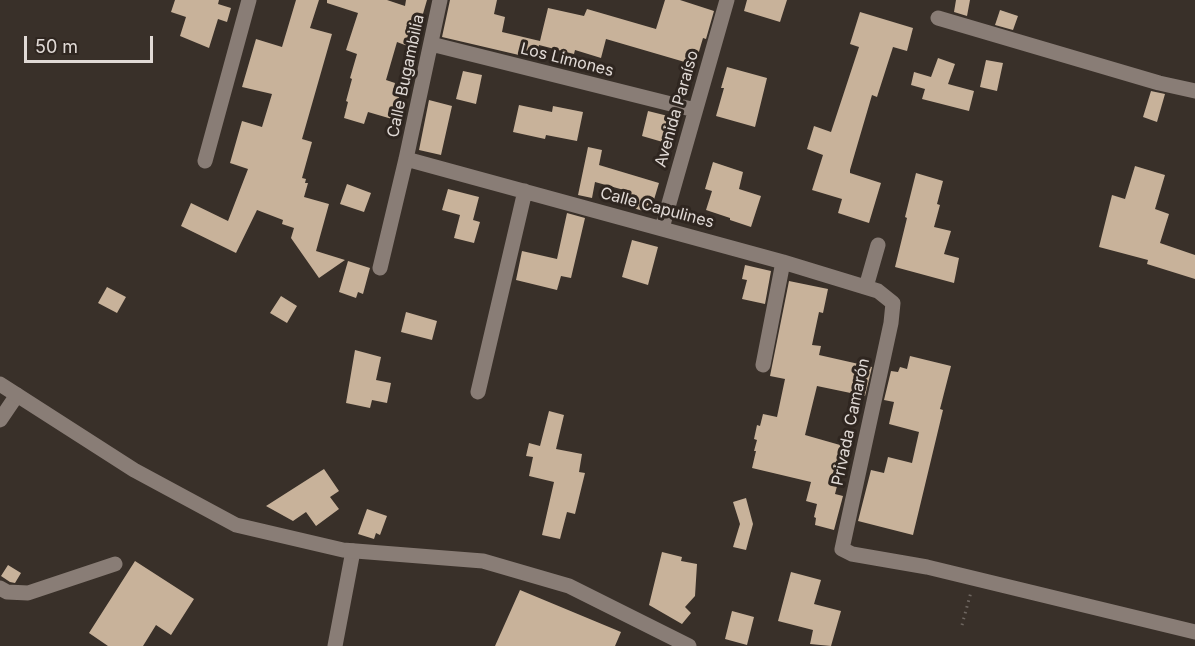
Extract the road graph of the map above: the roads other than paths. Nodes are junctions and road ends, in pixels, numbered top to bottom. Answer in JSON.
{"nodes":[{"id":1,"x":249,"y":0,"type":"edge"},
{"id":2,"x":440,"y":0,"type":"edge"},
{"id":3,"x":727,"y":0,"type":"edge"},
{"id":4,"x":938,"y":18,"type":"dead end"},
{"id":5,"x":431,"y":44,"type":"junction"},
{"id":6,"x":1195,"y":91,"type":"edge"},
{"id":7,"x":695,"y":110,"type":"junction"},
{"id":8,"x":406,"y":159,"type":"junction"},
{"id":9,"x":205,"y":161,"type":"dead end"},
{"id":10,"x":525,"y":191,"type":"junction"},
{"id":11,"x":662,"y":228,"type":"junction"},
{"id":12,"x":878,"y":244,"type":"dead end"},
{"id":13,"x":783,"y":262,"type":"junction"},
{"id":14,"x":380,"y":268,"type":"dead end"},
{"id":15,"x":866,"y":287,"type":"junction"},
{"id":16,"x":893,"y":303,"type":"joint"},
{"id":17,"x":763,"y":365,"type":"dead end"},
{"id":18,"x":0,"y":384,"type":"edge"},
{"id":19,"x":478,"y":392,"type":"dead end"},
{"id":20,"x":17,"y":395,"type":"junction"},
{"id":21,"x":0,"y":420,"type":"edge"},
{"id":22,"x":353,"y":551,"type":"junction"},
{"id":23,"x":115,"y":564,"type":"dead end"},
{"id":24,"x":0,"y":588,"type":"edge"},
{"id":25,"x":1195,"y":632,"type":"edge"},
{"id":26,"x":335,"y":646,"type":"edge"},
{"id":27,"x":689,"y":646,"type":"edge"}],
"edges":[{"from":1,"to":9,"type":"street"},
{"from":2,"to":5,"type":"street","name":"Calle Bugambilia"},
{"from":3,"to":7,"type":"street","name":"Avenida Paraíso"},
{"from":4,"to":6,"type":"street"},
{"from":5,"to":7,"type":"street","name":"Los Limones"},
{"from":5,"to":8,"type":"street","name":"Calle Bugambilia"},
{"from":7,"to":11,"type":"street","name":"Avenida Paraíso"},
{"from":8,"to":10,"type":"street","name":"Calle Capulines"},
{"from":8,"to":14,"type":"street","name":"Calle Bugambilia"},
{"from":10,"to":11,"type":"street","name":"Calle Capulines"},
{"from":10,"to":19,"type":"street"},
{"from":11,"to":13,"type":"street","name":"Calle Capulines"},
{"from":12,"to":15,"type":"street"},
{"from":13,"to":15,"type":"street","name":"Calle Capulines"},
{"from":13,"to":17,"type":"street"},
{"from":15,"to":16,"type":"street","name":"Calle Capulines"},
{"from":16,"to":25,"type":"street","name":"Privada Camarón"},
{"from":18,"to":20,"type":"street"},
{"from":20,"to":21,"type":"street"},
{"from":20,"to":22,"type":"street"},
{"from":22,"to":26,"type":"street"},
{"from":22,"to":27,"type":"street"},
{"from":23,"to":24,"type":"street"}]}
